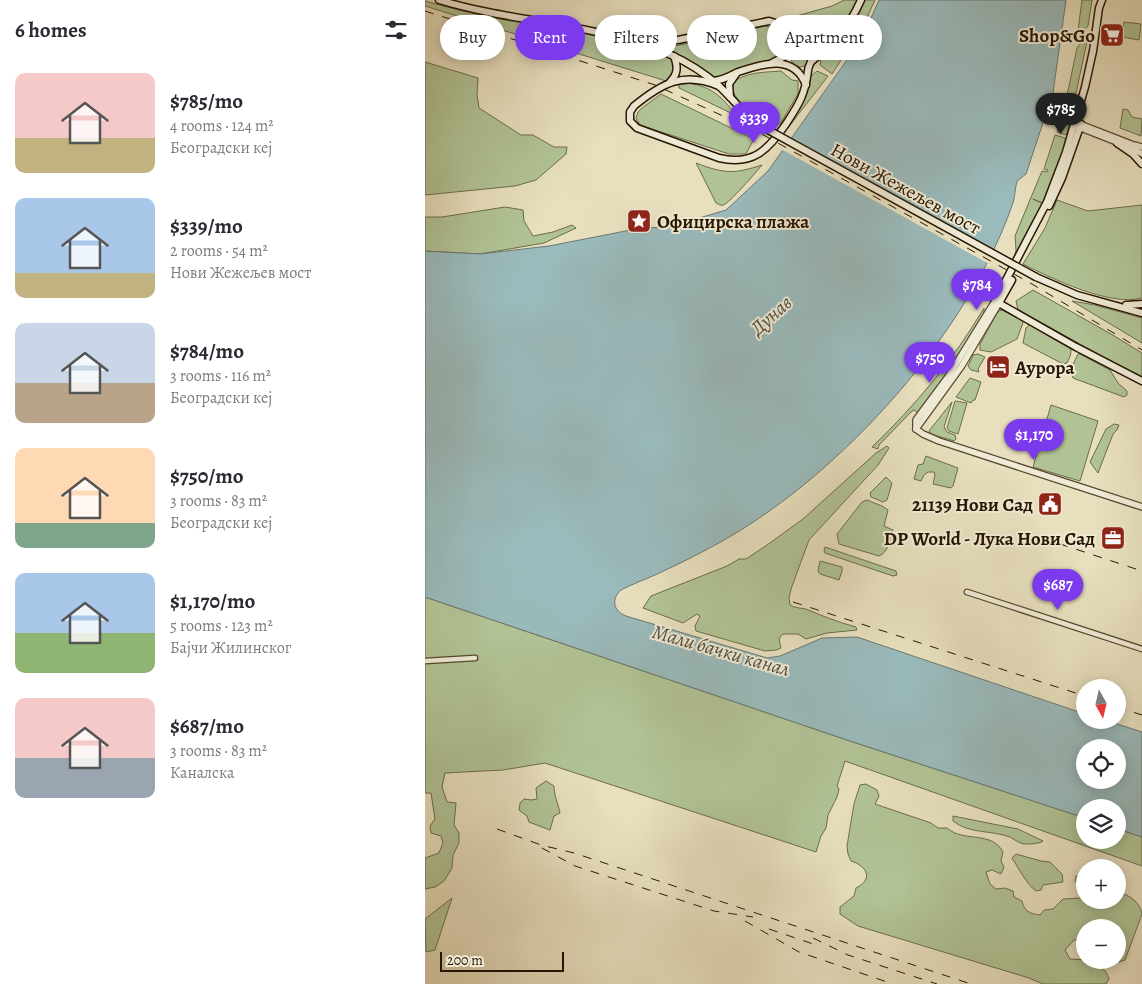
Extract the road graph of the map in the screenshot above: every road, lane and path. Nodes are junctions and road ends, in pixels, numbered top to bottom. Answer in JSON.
{"nodes":[{"id":1,"x":439,"y":0,"type":"edge"},
{"id":2,"x":861,"y":0,"type":"edge"},
{"id":3,"x":1102,"y":0,"type":"edge"},
{"id":4,"x":852,"y":15,"type":"edge"},
{"id":5,"x":767,"y":21,"type":"edge"},
{"id":6,"x":595,"y":31,"type":"edge"},
{"id":7,"x":677,"y":40,"type":"edge"},
{"id":8,"x":677,"y":58,"type":"edge"},
{"id":9,"x":676,"y":60,"type":"edge"},
{"id":10,"x":776,"y":60,"type":"edge"},
{"id":11,"x":788,"y":60,"type":"edge"},
{"id":12,"x":812,"y":61,"type":"edge"},
{"id":13,"x":769,"y":65,"type":"junction"},
{"id":14,"x":791,"y":65,"type":"junction"},
{"id":15,"x":808,"y":67,"type":"junction"},
{"id":16,"x":797,"y":70,"type":"junction"},
{"id":17,"x":736,"y":73,"type":"junction"},
{"id":18,"x":712,"y":80,"type":"junction"},
{"id":19,"x":668,"y":84,"type":"junction"},
{"id":20,"x":806,"y":85,"type":"junction"},
{"id":21,"x":719,"y":86,"type":"junction"},
{"id":22,"x":730,"y":97,"type":"junction"},
{"id":23,"x":1079,"y":125,"type":"junction"},
{"id":24,"x":1117,"y":143,"type":"junction"},
{"id":25,"x":1142,"y":148,"type":"edge"},
{"id":26,"x":1142,"y":154,"type":"edge"},
{"id":27,"x":1142,"y":164,"type":"edge"},
{"id":28,"x":997,"y":302,"type":"junction"},
{"id":29,"x":1142,"y":304,"type":"edge"},
{"id":30,"x":1113,"y":305,"type":"junction"},
{"id":31,"x":1142,"y":313,"type":"edge"},
{"id":32,"x":1142,"y":381,"type":"edge"},
{"id":33,"x":1142,"y":507,"type":"edge"},
{"id":34,"x":967,"y":592,"type":"dead end"},
{"id":35,"x":1142,"y":649,"type":"edge"},
{"id":36,"x":475,"y":658,"type":"dead end"},
{"id":37,"x":425,"y":661,"type":"edge"}],
"edges":[{"from":1,"to":6,"type":"main road"},
{"from":2,"to":4,"type":"main road"},
{"from":3,"to":23,"type":"main road"},
{"from":5,"to":7,"type":"main road"},
{"from":8,"to":18,"type":"main road","name":"Нови Жежељев мост"},
{"from":9,"to":19,"type":"main road"},
{"from":10,"to":13,"type":"main road"},
{"from":11,"to":14,"type":"main road"},
{"from":12,"to":15,"type":"main road"},
{"from":13,"to":14,"type":"main road"},
{"from":13,"to":17,"type":"main road"},
{"from":14,"to":16,"type":"main road"},
{"from":15,"to":16,"type":"main road"},
{"from":15,"to":20,"type":"main road"},
{"from":16,"to":20,"type":"main road"},
{"from":17,"to":18,"type":"main road"},
{"from":17,"to":22,"type":"main road"},
{"from":18,"to":21,"type":"main road","name":"Нови Жежељев мост"},
{"from":19,"to":20,"type":"main road"},
{"from":19,"to":21,"type":"main road"},
{"from":21,"to":22,"type":"main road","name":"Нови Жежељев мост"},
{"from":22,"to":30,"type":"main road","name":"Нови Жежељев мост","bridge":true},
{"from":23,"to":24,"type":"street"},
{"from":23,"to":25,"type":"street"},
{"from":23,"to":28,"type":"main road"},
{"from":24,"to":26,"type":"street"},
{"from":24,"to":27,"type":"main road"},
{"from":28,"to":32,"type":"main road"},
{"from":28,"to":33,"type":"street"},
{"from":29,"to":30,"type":"main road"},
{"from":30,"to":31,"type":"main road","name":"Нови Жежељев мост"},
{"from":34,"to":35,"type":"street"},
{"from":36,"to":37,"type":"street"}]}
